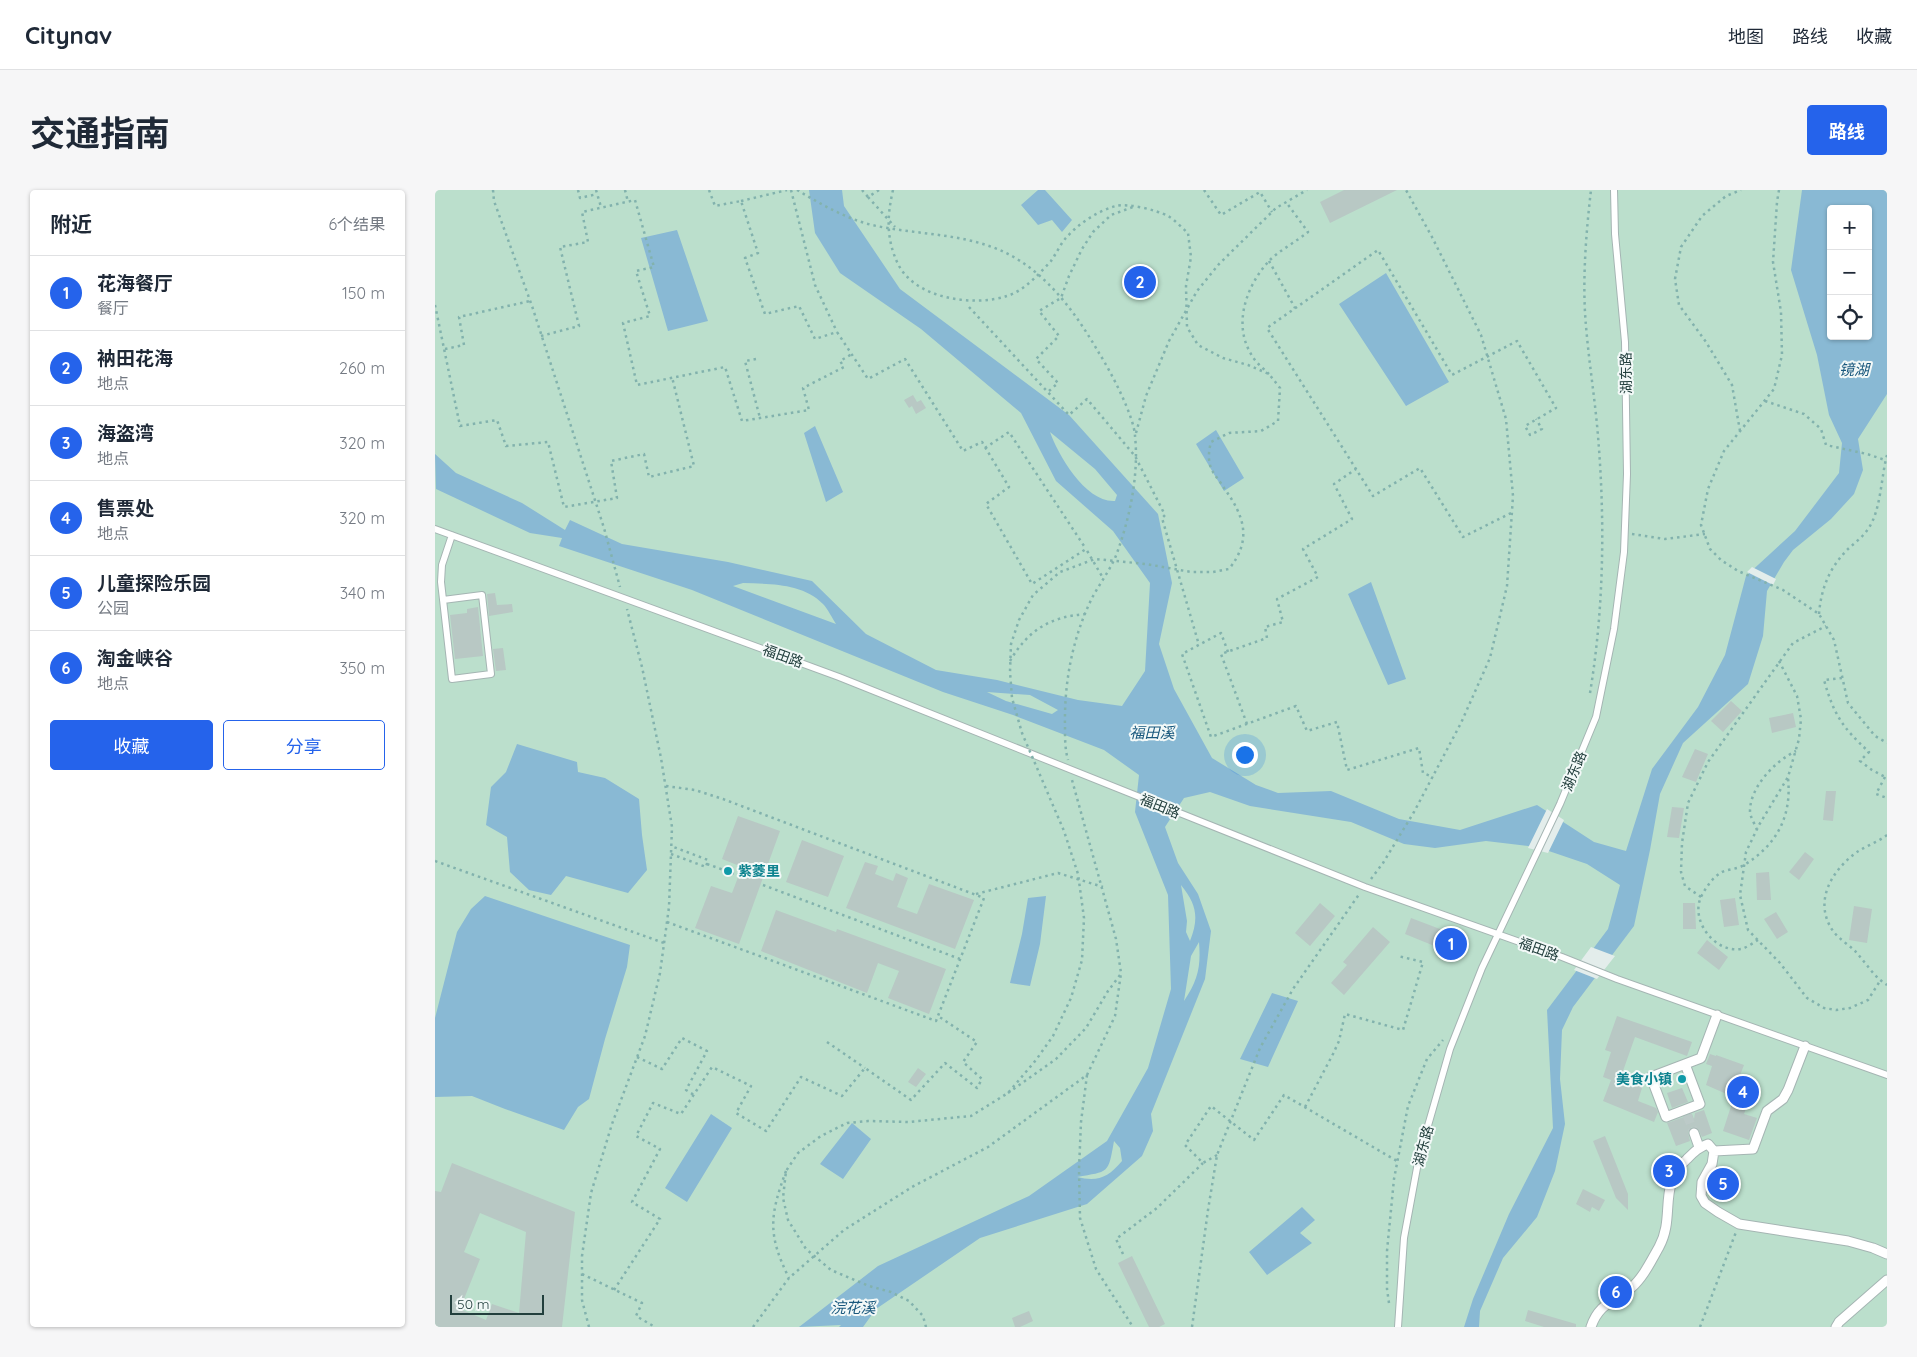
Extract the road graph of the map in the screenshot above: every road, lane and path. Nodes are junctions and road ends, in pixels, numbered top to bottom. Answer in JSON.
{"nodes":[{"id":1,"x":493,"y":190,"type":"edge"},
{"id":2,"x":578,"y":190,"type":"edge"},
{"id":3,"x":625,"y":190,"type":"edge"},
{"id":4,"x":709,"y":190,"type":"edge"},
{"id":5,"x":787,"y":190,"type":"edge"},
{"id":6,"x":791,"y":190,"type":"edge"},
{"id":7,"x":797,"y":190,"type":"edge"},
{"id":8,"x":862,"y":190,"type":"edge"},
{"id":9,"x":879,"y":190,"type":"edge"},
{"id":10,"x":893,"y":190,"type":"edge"},
{"id":11,"x":1204,"y":190,"type":"edge"},
{"id":12,"x":1307,"y":190,"type":"edge"},
{"id":13,"x":1406,"y":190,"type":"edge"},
{"id":14,"x":1591,"y":190,"type":"edge"},
{"id":15,"x":1614,"y":190,"type":"edge"},
{"id":16,"x":1741,"y":190,"type":"edge"},
{"id":17,"x":1779,"y":190,"type":"edge"},
{"id":18,"x":597,"y":192,"type":"edge"},
{"id":19,"x":868,"y":198,"type":"junction"},
{"id":20,"x":741,"y":201,"type":"junction"},
{"id":21,"x":628,"y":202,"type":"junction"},
{"id":22,"x":1286,"y":202,"type":"junction"},
{"id":23,"x":1133,"y":207,"type":"junction"},
{"id":24,"x":601,"y":208,"type":"junction"},
{"id":25,"x":1272,"y":212,"type":"junction"},
{"id":26,"x":895,"y":228,"type":"junction"},
{"id":27,"x":1269,"y":261,"type":"junction"},
{"id":28,"x":1061,"y":298,"type":"junction"},
{"id":29,"x":530,"y":301,"type":"junction"},
{"id":30,"x":435,"y":305,"type":"edge"},
{"id":31,"x":969,"y":307,"type":"dead end"},
{"id":32,"x":1295,"y":308,"type":"junction"},
{"id":33,"x":837,"y":332,"type":"junction"},
{"id":34,"x":541,"y":336,"type":"junction"},
{"id":35,"x":444,"y":350,"type":"junction"},
{"id":36,"x":851,"y":354,"type":"junction"},
{"id":37,"x":1487,"y":357,"type":"junction"},
{"id":38,"x":756,"y":359,"type":"dead end"},
{"id":39,"x":1269,"y":374,"type":"junction"},
{"id":40,"x":672,"y":377,"type":"junction"},
{"id":41,"x":1049,"y":391,"type":"junction"},
{"id":42,"x":1765,"y":400,"type":"junction"},
{"id":43,"x":760,"y":418,"type":"junction"},
{"id":44,"x":1536,"y":419,"type":"junction"},
{"id":45,"x":1740,"y":431,"type":"junction"},
{"id":46,"x":1135,"y":435,"type":"junction"},
{"id":47,"x":985,"y":448,"type":"junction"},
{"id":48,"x":1887,"y":455,"type":"edge"},
{"id":49,"x":1135,"y":456,"type":"junction"},
{"id":50,"x":1885,"y":460,"type":"junction"},
{"id":51,"x":1356,"y":469,"type":"junction"},
{"id":52,"x":596,"y":502,"type":"junction"},
{"id":53,"x":1512,"y":512,"type":"junction"},
{"id":54,"x":435,"y":529,"type":"edge"},
{"id":55,"x":1625,"y":533,"type":"junction"},
{"id":56,"x":1705,"y":534,"type":"junction"},
{"id":57,"x":452,"y":535,"type":"junction"},
{"id":58,"x":1086,"y":549,"type":"junction"},
{"id":59,"x":1103,"y":578,"type":"junction"},
{"id":60,"x":624,"y":598,"type":"junction"},
{"id":61,"x":443,"y":600,"type":"junction"},
{"id":62,"x":1087,"y":614,"type":"junction"},
{"id":63,"x":1819,"y":614,"type":"junction"},
{"id":64,"x":1826,"y":626,"type":"junction"},
{"id":65,"x":1199,"y":645,"type":"junction"},
{"id":66,"x":1228,"y":652,"type":"junction"},
{"id":67,"x":1010,"y":661,"type":"junction"},
{"id":68,"x":1779,"y":661,"type":"junction"},
{"id":69,"x":1842,"y":678,"type":"junction"},
{"id":70,"x":1590,"y":696,"type":"dead end"},
{"id":71,"x":1247,"y":724,"type":"junction"},
{"id":72,"x":1887,"y":743,"type":"edge"},
{"id":73,"x":1796,"y":751,"type":"junction"},
{"id":74,"x":1070,"y":769,"type":"junction"},
{"id":75,"x":1433,"y":777,"type":"junction"},
{"id":76,"x":1788,"y":777,"type":"junction"},
{"id":77,"x":1886,"y":777,"type":"edge"},
{"id":78,"x":666,"y":786,"type":"junction"},
{"id":79,"x":1887,"y":798,"type":"edge"},
{"id":80,"x":1757,"y":830,"type":"junction"},
{"id":81,"x":1887,"y":835,"type":"edge"},
{"id":82,"x":671,"y":846,"type":"junction"},
{"id":83,"x":671,"y":854,"type":"junction"},
{"id":84,"x":435,"y":861,"type":"edge"},
{"id":85,"x":707,"y":864,"type":"junction"},
{"id":86,"x":1743,"y":866,"type":"junction"},
{"id":87,"x":735,"y":874,"type":"dead end"},
{"id":88,"x":763,"y":885,"type":"dead end"},
{"id":89,"x":1103,"y":887,"type":"junction"},
{"id":90,"x":1365,"y":887,"type":"junction"},
{"id":91,"x":976,"y":894,"type":"junction"},
{"id":92,"x":1701,"y":897,"type":"junction"},
{"id":93,"x":667,"y":922,"type":"junction"},
{"id":94,"x":1499,"y":934,"type":"junction"},
{"id":95,"x":1758,"y":940,"type":"junction"},
{"id":96,"x":664,"y":944,"type":"junction"},
{"id":97,"x":1398,"y":956,"type":"dead end"},
{"id":98,"x":960,"y":959,"type":"junction"},
{"id":99,"x":1121,"y":973,"type":"junction"},
{"id":100,"x":1881,"y":982,"type":"junction"},
{"id":101,"x":1887,"y":986,"type":"edge"},
{"id":102,"x":1717,"y":1015,"type":"junction"},
{"id":103,"x":938,"y":1016,"type":"junction"},
{"id":104,"x":1445,"y":1039,"type":"dead end"},
{"id":105,"x":827,"y":1042,"type":"dead end"},
{"id":106,"x":1805,"y":1046,"type":"junction"},
{"id":107,"x":637,"y":1057,"type":"junction"},
{"id":108,"x":1685,"y":1064,"type":"junction"},
{"id":109,"x":865,"y":1068,"type":"junction"},
{"id":110,"x":1087,"y":1075,"type":"junction"},
{"id":111,"x":1887,"y":1076,"type":"edge"},
{"id":112,"x":1007,"y":1093,"type":"junction"},
{"id":113,"x":694,"y":1095,"type":"junction"},
{"id":114,"x":1305,"y":1107,"type":"junction"},
{"id":115,"x":1231,"y":1121,"type":"junction"},
{"id":116,"x":1694,"y":1133,"type":"tunnel mouth"},
{"id":117,"x":1699,"y":1147,"type":"junction"},
{"id":118,"x":1714,"y":1151,"type":"junction"},
{"id":119,"x":1217,"y":1155,"type":"junction"},
{"id":120,"x":1397,"y":1161,"type":"junction"},
{"id":121,"x":1203,"y":1163,"type":"junction"},
{"id":122,"x":786,"y":1171,"type":"junction"},
{"id":123,"x":1739,"y":1224,"type":"junction"},
{"id":124,"x":1123,"y":1254,"type":"dead end"},
{"id":125,"x":1887,"y":1254,"type":"edge"},
{"id":126,"x":582,"y":1274,"type":"junction"},
{"id":127,"x":789,"y":1278,"type":"junction"},
{"id":128,"x":1887,"y":1280,"type":"edge"},
{"id":129,"x":614,"y":1290,"type":"junction"},
{"id":130,"x":1390,"y":1308,"type":"dead end"},
{"id":131,"x":589,"y":1327,"type":"edge"},
{"id":132,"x":655,"y":1327,"type":"edge"},
{"id":133,"x":753,"y":1327,"type":"edge"},
{"id":134,"x":925,"y":1327,"type":"edge"},
{"id":135,"x":1133,"y":1327,"type":"edge"},
{"id":136,"x":1192,"y":1327,"type":"edge"},
{"id":137,"x":1398,"y":1327,"type":"edge"},
{"id":138,"x":1591,"y":1327,"type":"edge"},
{"id":139,"x":1699,"y":1327,"type":"edge"},
{"id":140,"x":1836,"y":1327,"type":"edge"}],
"edges":[{"from":1,"to":29,"type":"path"},
{"from":2,"to":18,"type":"path"},
{"from":3,"to":21,"type":"path"},
{"from":4,"to":20,"type":"path"},
{"from":5,"to":20,"type":"path"},
{"from":6,"to":33,"type":"path"},
{"from":7,"to":26,"type":"path"},
{"from":8,"to":19,"type":"path"},
{"from":9,"to":19,"type":"path"},
{"from":10,"to":23,"type":"path","bridge":true},
{"from":11,"to":25,"type":"path"},
{"from":12,"to":22,"type":"path"},
{"from":13,"to":37,"type":"path"},
{"from":14,"to":70,"type":"path"},
{"from":15,"to":55,"type":"lane","name":"湖东路"},
{"from":16,"to":45,"type":"path"},
{"from":17,"to":42,"type":"path"},
{"from":18,"to":24,"type":"path"},
{"from":19,"to":26,"type":"path"},
{"from":20,"to":33,"type":"path"},
{"from":21,"to":24,"type":"path"},
{"from":21,"to":40,"type":"path"},
{"from":22,"to":25,"type":"path"},
{"from":22,"to":27,"type":"path"},
{"from":23,"to":28,"type":"path"},
{"from":23,"to":39,"type":"path","bridge":true},
{"from":24,"to":34,"type":"path"},
{"from":25,"to":46,"type":"path"},
{"from":26,"to":28,"type":"path"},
{"from":27,"to":32,"type":"path"},
{"from":27,"to":39,"type":"path"},
{"from":28,"to":41,"type":"path"},
{"from":28,"to":46,"type":"path"},
{"from":29,"to":34,"type":"path"},
{"from":29,"to":35,"type":"path"},
{"from":30,"to":35,"type":"path"},
{"from":31,"to":41,"type":"path"},
{"from":32,"to":37,"type":"path"},
{"from":32,"to":51,"type":"path"},
{"from":33,"to":36,"type":"path"},
{"from":34,"to":52,"type":"path"},
{"from":35,"to":52,"type":"path"},
{"from":36,"to":43,"type":"path"},
{"from":36,"to":47,"type":"path"},
{"from":37,"to":44,"type":"path"},
{"from":37,"to":53,"type":"path"},
{"from":38,"to":43,"type":"path"},
{"from":39,"to":67,"type":"path","bridge":true},
{"from":40,"to":43,"type":"path"},
{"from":40,"to":52,"type":"path"},
{"from":41,"to":49,"type":"path"},
{"from":42,"to":45,"type":"path"},
{"from":42,"to":50,"type":"path"},
{"from":44,"to":44,"type":"path"},
{"from":45,"to":56,"type":"path"},
{"from":46,"to":49,"type":"path"},
{"from":47,"to":58,"type":"path"},
{"from":47,"to":58,"type":"path"},
{"from":48,"to":50,"type":"path"},
{"from":49,"to":59,"type":"path"},
{"from":49,"to":65,"type":"path"},
{"from":50,"to":63,"type":"path"},
{"from":51,"to":53,"type":"path"},
{"from":51,"to":66,"type":"path"},
{"from":52,"to":60,"type":"path"},
{"from":53,"to":75,"type":"path"},
{"from":54,"to":57,"type":"lane","name":"福田路"},
{"from":55,"to":56,"type":"path"},
{"from":55,"to":94,"type":"lane","name":"湖东路"},
{"from":56,"to":63,"type":"path"},
{"from":57,"to":60,"type":"lane","name":"福田路"},
{"from":57,"to":61,"type":"lane"},
{"from":58,"to":59,"type":"path"},
{"from":59,"to":62,"type":"path"},
{"from":60,"to":74,"type":"lane","name":"福田路"},
{"from":60,"to":78,"type":"path"},
{"from":61,"to":61,"type":"lane"},
{"from":62,"to":67,"type":"path"},
{"from":62,"to":74,"type":"path"},
{"from":63,"to":64,"type":"path"},
{"from":64,"to":68,"type":"path"},
{"from":64,"to":69,"type":"path"},
{"from":65,"to":66,"type":"path"},
{"from":65,"to":71,"type":"path"},
{"from":66,"to":71,"type":"path"},
{"from":67,"to":112,"type":"path","bridge":true},
{"from":68,"to":73,"type":"path"},
{"from":68,"to":92,"type":"path"},
{"from":69,"to":72,"type":"path"},
{"from":69,"to":77,"type":"path"},
{"from":71,"to":75,"type":"path"},
{"from":73,"to":76,"type":"path"},
{"from":73,"to":80,"type":"path"},
{"from":74,"to":89,"type":"path"},
{"from":74,"to":90,"type":"lane","name":"福田路"},
{"from":75,"to":90,"type":"path"},
{"from":76,"to":80,"type":"path"},
{"from":76,"to":86,"type":"path"},
{"from":77,"to":79,"type":"path"},
{"from":78,"to":82,"type":"path"},
{"from":78,"to":91,"type":"path"},
{"from":80,"to":86,"type":"path"},
{"from":81,"to":100,"type":"path"},
{"from":82,"to":83,"type":"path"},
{"from":82,"to":85,"type":"path"},
{"from":83,"to":85,"type":"path"},
{"from":83,"to":93,"type":"path"},
{"from":84,"to":96,"type":"path"},
{"from":85,"to":87,"type":"path"},
{"from":86,"to":92,"type":"path"},
{"from":86,"to":95,"type":"path"},
{"from":88,"to":98,"type":"path"},
{"from":89,"to":91,"type":"path"},
{"from":89,"to":99,"type":"path"},
{"from":90,"to":94,"type":"lane","name":"福田路"},
{"from":90,"to":115,"type":"path"},
{"from":91,"to":98,"type":"path"},
{"from":92,"to":95,"type":"path"},
{"from":93,"to":96,"type":"path"},
{"from":93,"to":103,"type":"path"},
{"from":94,"to":102,"type":"lane","name":"福田路"},
{"from":94,"to":137,"type":"lane","name":"湖东路"},
{"from":95,"to":100,"type":"path"},
{"from":96,"to":107,"type":"path"},
{"from":97,"to":114,"type":"path"},
{"from":98,"to":103,"type":"path"},
{"from":99,"to":110,"type":"path"},
{"from":99,"to":112,"type":"path","bridge":true},
{"from":100,"to":101,"type":"path"},
{"from":102,"to":106,"type":"lane","name":"福田路"},
{"from":102,"to":108,"type":"street"},
{"from":103,"to":109,"type":"path"},
{"from":104,"to":120,"type":"path"},
{"from":105,"to":109,"type":"path"},
{"from":106,"to":111,"type":"lane","name":"福田路"},
{"from":106,"to":118,"type":"street"},
{"from":107,"to":113,"type":"path"},
{"from":107,"to":126,"type":"path"},
{"from":108,"to":108,"type":"street"},
{"from":109,"to":113,"type":"path"},
{"from":110,"to":127,"type":"path"},
{"from":110,"to":135,"type":"path"},
{"from":112,"to":122,"type":"path","bridge":true},
{"from":113,"to":129,"type":"path"},
{"from":114,"to":115,"type":"path"},
{"from":114,"to":120,"type":"path"},
{"from":115,"to":119,"type":"path"},
{"from":115,"to":121,"type":"path"},
{"from":116,"to":117,"type":"street"},
{"from":117,"to":118,"type":"street"},
{"from":117,"to":138,"type":"street"},
{"from":118,"to":123,"type":"street"},
{"from":119,"to":121,"type":"path"},
{"from":119,"to":136,"type":"path"},
{"from":120,"to":130,"type":"path"},
{"from":121,"to":124,"type":"path"},
{"from":122,"to":127,"type":"path","bridge":true},
{"from":122,"to":134,"type":"path","bridge":true},
{"from":123,"to":125,"type":"street"},
{"from":123,"to":139,"type":"path"},
{"from":126,"to":129,"type":"path"},
{"from":126,"to":131,"type":"path"},
{"from":127,"to":133,"type":"path"},
{"from":128,"to":140,"type":"street"},
{"from":129,"to":132,"type":"path"}]}
